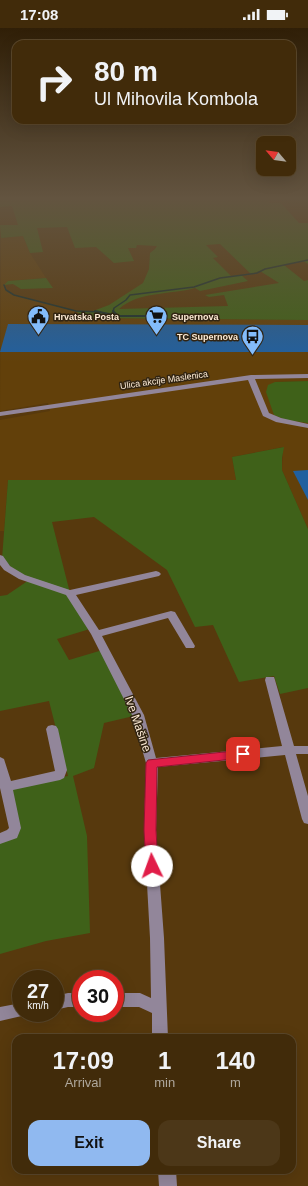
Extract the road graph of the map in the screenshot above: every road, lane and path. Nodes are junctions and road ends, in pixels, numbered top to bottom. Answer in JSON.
{"nodes":[{"id":1,"x":308,"y":376,"type":"edge"},
{"id":2,"x":251,"y":377,"type":"junction"},
{"id":3,"x":221,"y":382,"type":"junction"},
{"id":4,"x":255,"y":388,"type":"junction"},
{"id":5,"x":23,"y":412,"type":"junction"},
{"id":6,"x":0,"y":414,"type":"edge"},
{"id":7,"x":0,"y":418,"type":"edge"},
{"id":8,"x":308,"y":426,"type":"edge"},
{"id":9,"x":0,"y":558,"type":"edge"},
{"id":10,"x":156,"y":574,"type":"dead end"},
{"id":11,"x":70,"y":593,"type":"junction"},
{"id":12,"x":96,"y":634,"type":"junction"},
{"id":13,"x":190,"y":646,"type":"dead end"},
{"id":14,"x":270,"y":680,"type":"dead end"},
{"id":15,"x":52,"y":728,"type":"dead end"},
{"id":16,"x":288,"y":750,"type":"junction"},
{"id":17,"x":308,"y":750,"type":"edge"},
{"id":18,"x":0,"y":762,"type":"edge"},
{"id":19,"x":152,"y":763,"type":"junction"},
{"id":20,"x":6,"y":787,"type":"junction"},
{"id":21,"x":308,"y":819,"type":"edge"},
{"id":22,"x":0,"y":839,"type":"edge"},
{"id":23,"x":124,"y":1000,"type":"edge"},
{"id":24,"x":158,"y":1008,"type":"junction"},
{"id":25,"x":12,"y":1012,"type":"edge"},
{"id":26,"x":0,"y":1014,"type":"edge"},
{"id":27,"x":160,"y":1034,"type":"edge"},
{"id":28,"x":167,"y":1174,"type":"edge"},
{"id":29,"x":168,"y":1186,"type":"edge"}],
"edges":[{"from":1,"to":2,"type":"street","name":"Ulica akcije Maslenica"},
{"from":2,"to":3,"type":"street","name":"Ulica akcije Maslenica"},
{"from":2,"to":4,"type":"street"},
{"from":3,"to":4,"type":"street"},
{"from":3,"to":5,"type":"street","name":"Ulica akcije Maslenica"},
{"from":4,"to":8,"type":"street"},
{"from":5,"to":6,"type":"street","name":"Ulica akcije Maslenica"},
{"from":5,"to":7,"type":"street","name":"Ulica akcije Maslenica"},
{"from":9,"to":11,"type":"street"},
{"from":10,"to":11,"type":"street"},
{"from":11,"to":12,"type":"street","name":"Ive Mašine"},
{"from":12,"to":13,"type":"street"},
{"from":12,"to":19,"type":"street","name":"Ive Mašine"},
{"from":14,"to":16,"type":"street"},
{"from":15,"to":20,"type":"street"},
{"from":16,"to":17,"type":"street"},
{"from":16,"to":19,"type":"street"},
{"from":16,"to":21,"type":"street"},
{"from":18,"to":20,"type":"street"},
{"from":19,"to":24,"type":"street","name":"Ive Mašine"},
{"from":20,"to":22,"type":"street"},
{"from":23,"to":24,"type":"street"},
{"from":24,"to":27,"type":"street","name":"Ive Mašine"},
{"from":25,"to":26,"type":"street"},
{"from":28,"to":29,"type":"street"}]}
